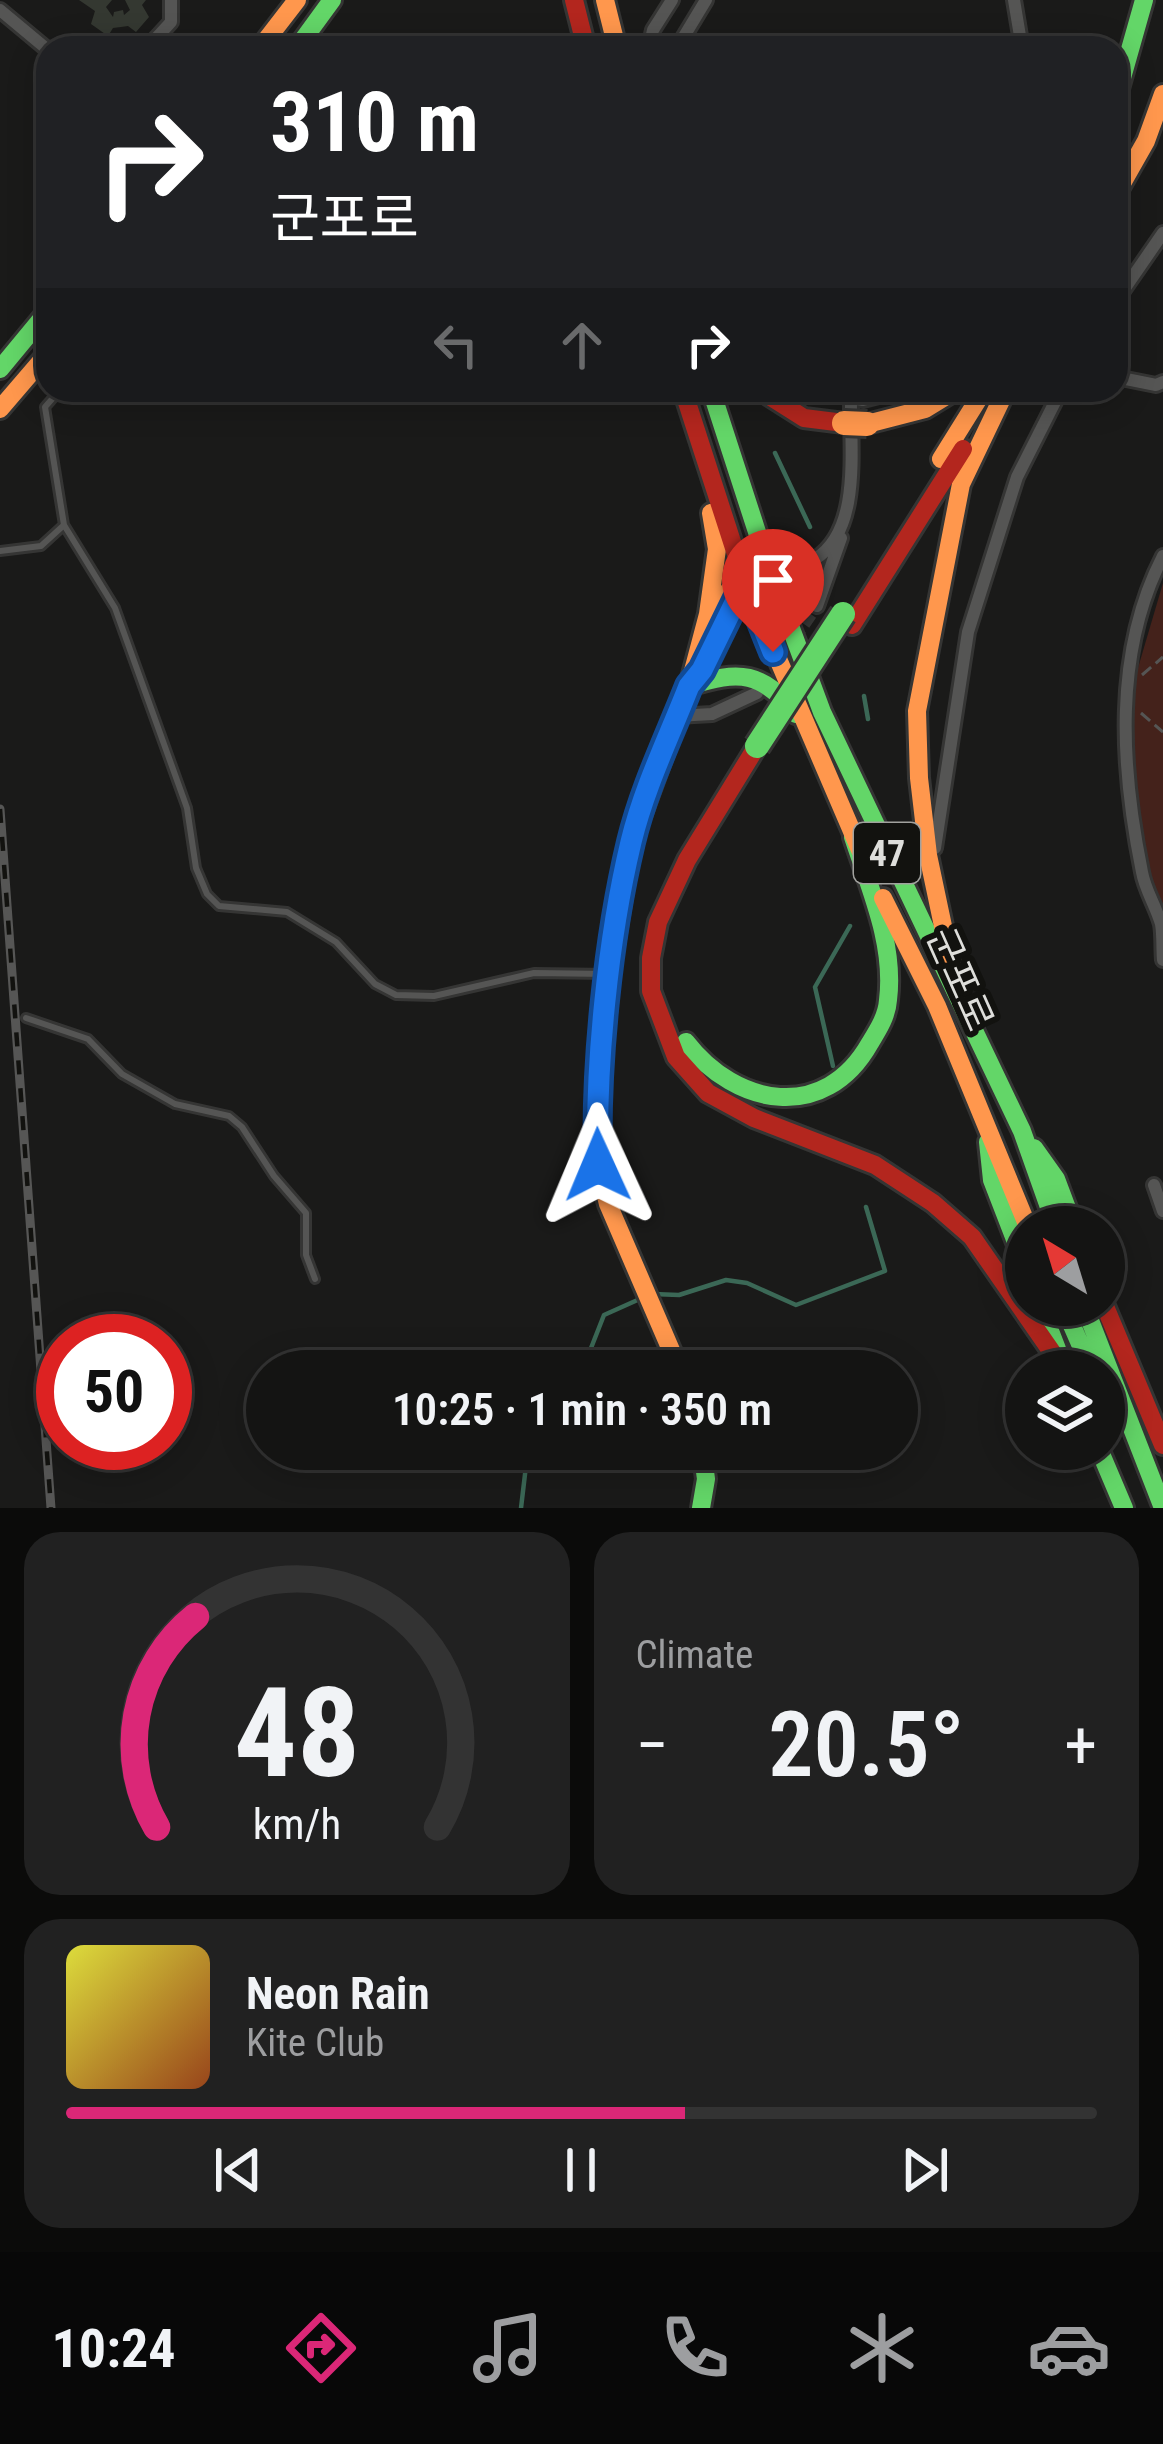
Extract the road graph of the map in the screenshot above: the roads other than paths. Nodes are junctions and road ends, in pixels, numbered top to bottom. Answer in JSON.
{"nodes":[{"id":1,"x":170,"y":0,"type":"edge"},
{"id":2,"x":297,"y":0,"type":"edge"},
{"id":3,"x":332,"y":0,"type":"edge"},
{"id":4,"x":574,"y":0,"type":"edge"},
{"id":5,"x":604,"y":0,"type":"edge"},
{"id":6,"x":672,"y":0,"type":"edge"},
{"id":7,"x":706,"y":0,"type":"edge"},
{"id":8,"x":1014,"y":0,"type":"edge"},
{"id":9,"x":1144,"y":0,"type":"edge"},
{"id":10,"x":0,"y":10,"type":"edge"},
{"id":11,"x":158,"y":36,"type":"edge"},
{"id":12,"x":269,"y":36,"type":"edge"},
{"id":13,"x":306,"y":36,"type":"edge"},
{"id":14,"x":583,"y":36,"type":"edge"},
{"id":15,"x":613,"y":36,"type":"edge"},
{"id":16,"x":652,"y":36,"type":"edge"},
{"id":17,"x":684,"y":36,"type":"edge"},
{"id":18,"x":1020,"y":36,"type":"edge"},
{"id":19,"x":36,"y":40,"type":"edge"},
{"id":20,"x":1128,"y":57,"type":"edge"},
{"id":21,"x":1163,"y":94,"type":"edge"},
{"id":22,"x":1163,"y":117,"type":"edge"},
{"id":23,"x":1146,"y":141,"type":"junction"},
{"id":24,"x":1128,"y":173,"type":"edge"},
{"id":25,"x":1163,"y":232,"type":"edge"},
{"id":26,"x":1128,"y":283,"type":"edge"},
{"id":27,"x":36,"y":326,"type":"edge"},
{"id":28,"x":36,"y":368,"type":"edge"},
{"id":29,"x":0,"y":369,"type":"edge"},
{"id":30,"x":1128,"y":380,"type":"edge"},
{"id":31,"x":1163,"y":382,"type":"edge"},
{"id":32,"x":49,"y":402,"type":"edge"},
{"id":33,"x":687,"y":402,"type":"edge"},
{"id":34,"x":715,"y":402,"type":"edge"},
{"id":35,"x":779,"y":402,"type":"edge"},
{"id":36,"x":830,"y":402,"type":"edge"},
{"id":37,"x":862,"y":402,"type":"edge"},
{"id":38,"x":941,"y":402,"type":"edge"},
{"id":39,"x":977,"y":402,"type":"edge"},
{"id":40,"x":995,"y":402,"type":"edge"},
{"id":41,"x":998,"y":402,"type":"edge"},
{"id":42,"x":1055,"y":402,"type":"edge"},
{"id":43,"x":0,"y":409,"type":"edge"},
{"id":44,"x":854,"y":415,"type":"junction"},
{"id":45,"x":718,"y":497,"type":"junction"},
{"id":46,"x":847,"y":520,"type":"junction"},
{"id":47,"x":64,"y":526,"type":"junction"},
{"id":48,"x":0,"y":551,"type":"edge"},
{"id":49,"x":1163,"y":556,"type":"edge"},
{"id":50,"x":769,"y":569,"type":"junction"},
{"id":51,"x":745,"y":582,"type":"junction"},
{"id":52,"x":817,"y":606,"type":"tunnel mouth"},
{"id":53,"x":707,"y":614,"type":"junction"},
{"id":54,"x":848,"y":619,"type":"junction"},
{"id":55,"x":689,"y":686,"type":"junction"},
{"id":56,"x":757,"y":693,"type":"dead end"},
{"id":57,"x":677,"y":716,"type":"junction"},
{"id":58,"x":802,"y":722,"type":"junction"},
{"id":59,"x":763,"y":752,"type":"junction"},
{"id":60,"x":853,"y":837,"type":"junction"},
{"id":61,"x":932,"y":873,"type":"junction"},
{"id":62,"x":1163,"y":960,"type":"edge"},
{"id":63,"x":610,"y":974,"type":"junction"},
{"id":64,"x":959,"y":1001,"type":"junction"},
{"id":65,"x":26,"y":1018,"type":"dead end"},
{"id":66,"x":1022,"y":1131,"type":"junction"},
{"id":67,"x":988,"y":1136,"type":"junction"},
{"id":68,"x":1154,"y":1185,"type":"dead end"},
{"id":69,"x":1019,"y":1206,"type":"edge"},
{"id":70,"x":1049,"y":1206,"type":"edge"},
{"id":71,"x":1066,"y":1206,"type":"edge"},
{"id":72,"x":1163,"y":1211,"type":"edge"},
{"id":73,"x":1005,"y":1214,"type":"edge"},
{"id":74,"x":315,"y":1279,"type":"dead end"},
{"id":75,"x":1092,"y":1326,"type":"edge"},
{"id":76,"x":1113,"y":1326,"type":"edge"},
{"id":77,"x":671,"y":1350,"type":"edge"},
{"id":78,"x":1051,"y":1350,"type":"edge"},
{"id":79,"x":1163,"y":1445,"type":"edge"},
{"id":80,"x":1125,"y":1452,"type":"edge"},
{"id":81,"x":705,"y":1470,"type":"edge"},
{"id":82,"x":1108,"y":1470,"type":"edge"},
{"id":83,"x":700,"y":1508,"type":"edge"},
{"id":84,"x":1124,"y":1508,"type":"edge"},
{"id":85,"x":1148,"y":1508,"type":"edge"},
{"id":86,"x":1163,"y":1508,"type":"edge"}],
"edges":[{"from":1,"to":11,"type":"street"},
{"from":2,"to":12,"type":"main road"},
{"from":3,"to":13,"type":"main road"},
{"from":4,"to":14,"type":"main road"},
{"from":5,"to":15,"type":"main road"},
{"from":6,"to":16,"type":"street"},
{"from":7,"to":17,"type":"street"},
{"from":8,"to":18,"type":"street"},
{"from":9,"to":20,"type":"main road"},
{"from":10,"to":19,"type":"street"},
{"from":21,"to":23,"type":"main road"},
{"from":22,"to":23,"type":"main road"},
{"from":23,"to":24,"type":"main road"},
{"from":25,"to":26,"type":"street"},
{"from":27,"to":29,"type":"main road"},
{"from":28,"to":43,"type":"main road"},
{"from":30,"to":31,"type":"street"},
{"from":32,"to":47,"type":"lane"},
{"from":33,"to":45,"type":"main road","name":"군포로","number":"47"},
{"from":34,"to":50,"type":"main road","name":"군포로","number":"47"},
{"from":35,"to":44,"type":"main road"},
{"from":36,"to":44,"type":"street"},
{"from":37,"to":44,"type":"street"},
{"from":38,"to":44,"type":"main road"},
{"from":39,"to":54,"type":"main road"},
{"from":40,"to":54,"type":"main road"},
{"from":41,"to":61,"type":"main road"},
{"from":42,"to":61,"type":"street"},
{"from":44,"to":46,"type":"street"},
{"from":45,"to":51,"type":"main road","name":"군포로","number":"47"},
{"from":45,"to":53,"type":"main road"},
{"from":46,"to":50,"type":"street"},
{"from":46,"to":52,"type":"street"},
{"from":47,"to":48,"type":"lane"},
{"from":47,"to":63,"type":"lane"},
{"from":49,"to":62,"type":"street"},
{"from":50,"to":51,"type":"main road"},
{"from":50,"to":64,"type":"main road","name":"군포로","number":"47"},
{"from":51,"to":53,"type":"main road"},
{"from":51,"to":55,"type":"main road"},
{"from":51,"to":58,"type":"main road","name":"군포로","number":"47"},
{"from":53,"to":55,"type":"main road"},
{"from":54,"to":59,"type":"main road","bridge":true},
{"from":55,"to":57,"type":"main road"},
{"from":55,"to":58,"type":"main road"},
{"from":56,"to":57,"type":"street"},
{"from":57,"to":63,"type":"main road"},
{"from":58,"to":60,"type":"main road","name":"군포로","number":"47"},
{"from":59,"to":60,"type":"main road"},
{"from":59,"to":78,"type":"main road"},
{"from":60,"to":67,"type":"main road","name":"군포로","number":"47"},
{"from":61,"to":64,"type":"main road"},
{"from":63,"to":77,"type":"main road"},
{"from":64,"to":66,"type":"main road","name":"군포로","number":"47"},
{"from":65,"to":74,"type":"lane"},
{"from":66,"to":70,"type":"main road","number":"47"},
{"from":66,"to":71,"type":"main road","name":"군포로","number":"47"},
{"from":67,"to":69,"type":"main road","number":"47"},
{"from":67,"to":73,"type":"main road","name":"군포로","number":"47"},
{"from":68,"to":72,"type":"street"},
{"from":75,"to":86,"type":"main road"},
{"from":76,"to":79,"type":"main road"},
{"from":80,"to":85,"type":"main road"},
{"from":81,"to":83,"type":"main road"},
{"from":82,"to":84,"type":"main road"}]}
